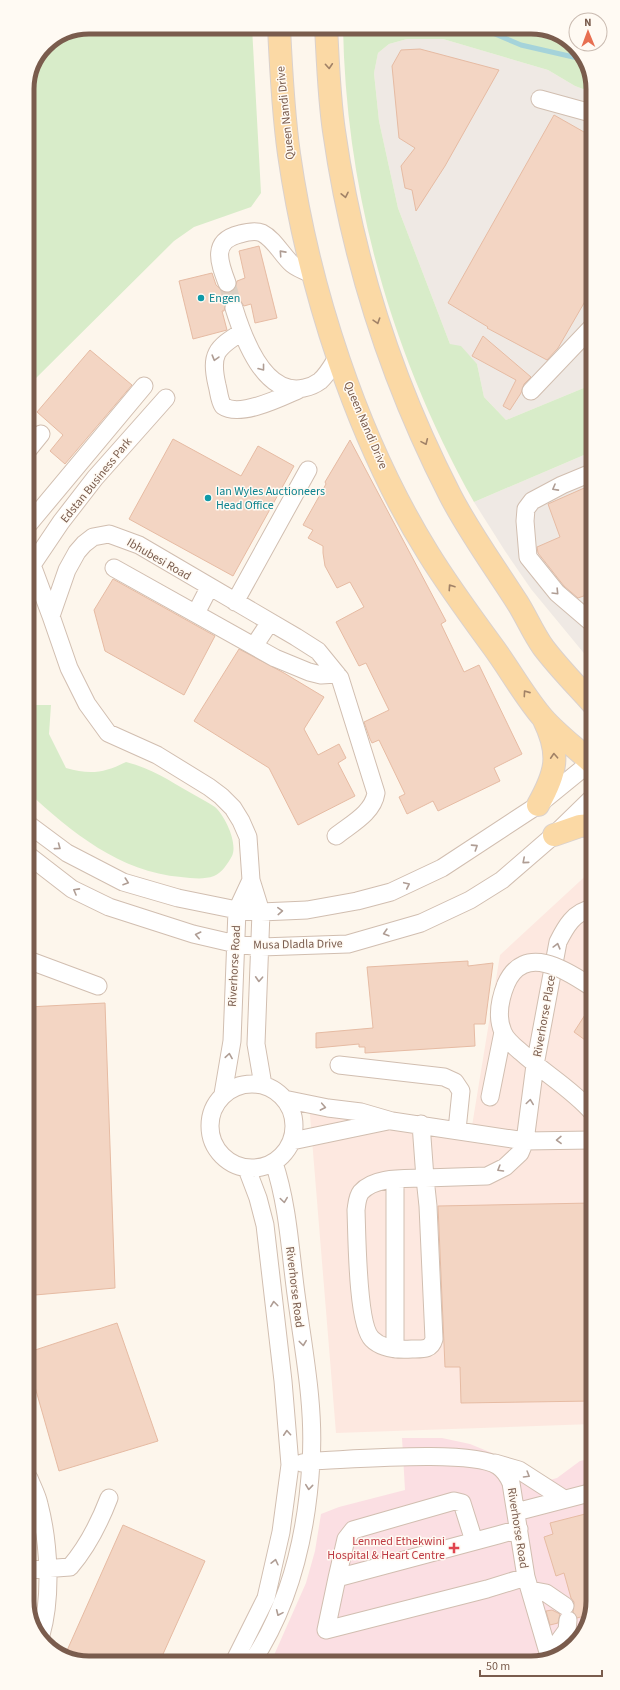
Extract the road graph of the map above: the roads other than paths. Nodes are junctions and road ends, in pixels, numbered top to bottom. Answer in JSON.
{"nodes":[{"id":1,"x":280,"y":34,"type":"edge"},
{"id":2,"x":327,"y":34,"type":"edge"},
{"id":3,"x":540,"y":99,"type":"dead end"},
{"id":4,"x":586,"y":112,"type":"edge"},
{"id":5,"x":314,"y":275,"type":"junction"},
{"id":6,"x":227,"y":283,"type":"tunnel mouth"},
{"id":7,"x":234,"y":308,"type":"tunnel mouth"},
{"id":8,"x":242,"y":332,"type":"junction"},
{"id":9,"x":586,"y":333,"type":"edge"},
{"id":10,"x":338,"y":356,"type":"junction"},
{"id":11,"x":144,"y":386,"type":"dead end"},
{"id":12,"x":298,"y":390,"type":"junction"},
{"id":13,"x":531,"y":391,"type":"dead end"},
{"id":14,"x":166,"y":398,"type":"dead end"},
{"id":15,"x":41,"y":434,"type":"dead end"},
{"id":16,"x":34,"y":443,"type":"edge"},
{"id":17,"x":308,"y":470,"type":"dead end"},
{"id":18,"x":586,"y":475,"type":"edge"},
{"id":19,"x":34,"y":518,"type":"edge"},
{"id":20,"x":34,"y":562,"type":"edge"},
{"id":21,"x":114,"y":568,"type":"dead end"},
{"id":22,"x":34,"y":570,"type":"edge"},
{"id":23,"x":209,"y":588,"type":"junction"},
{"id":24,"x":235,"y":602,"type":"junction"},
{"id":25,"x":196,"y":613,"type":"junction"},
{"id":26,"x":586,"y":614,"type":"edge"},
{"id":27,"x":51,"y":616,"type":"junction"},
{"id":28,"x":270,"y":622,"type":"junction"},
{"id":29,"x":254,"y":646,"type":"junction"},
{"id":30,"x":543,"y":646,"type":"junction"},
{"id":31,"x":337,"y":674,"type":"junction"},
{"id":32,"x":586,"y":676,"type":"edge"},
{"id":33,"x":586,"y":696,"type":"edge"},
{"id":34,"x":544,"y":718,"type":"junction"},
{"id":35,"x":586,"y":756,"type":"edge"},
{"id":36,"x":586,"y":767,"type":"edge"},
{"id":37,"x":586,"y":804,"type":"edge"},
{"id":38,"x":538,"y":805,"type":"junction"},
{"id":39,"x":586,"y":826,"type":"edge"},
{"id":40,"x":34,"y":828,"type":"edge"},
{"id":41,"x":554,"y":835,"type":"junction"},
{"id":42,"x":336,"y":836,"type":"dead end"},
{"id":43,"x":34,"y":860,"type":"edge"},
{"id":44,"x":250,"y":880,"type":"junction"},
{"id":45,"x":237,"y":910,"type":"junction"},
{"id":46,"x":261,"y":912,"type":"junction"},
{"id":47,"x":586,"y":912,"type":"edge"},
{"id":48,"x":236,"y":944,"type":"junction"},
{"id":49,"x":261,"y":947,"type":"junction"},
{"id":50,"x":34,"y":964,"type":"edge"},
{"id":51,"x":586,"y":984,"type":"edge"},
{"id":52,"x":98,"y":986,"type":"dead end"},
{"id":53,"x":503,"y":1032,"type":"junction"},
{"id":54,"x":339,"y":1065,"type":"dead end"},
{"id":55,"x":535,"y":1065,"type":"junction"},
{"id":56,"x":263,"y":1085,"type":"junction"},
{"id":57,"x":223,"y":1094,"type":"junction"},
{"id":58,"x":490,"y":1097,"type":"dead end"},
{"id":59,"x":284,"y":1099,"type":"junction"},
{"id":60,"x":586,"y":1107,"type":"edge"},
{"id":61,"x":392,"y":1121,"type":"junction"},
{"id":62,"x":421,"y":1124,"type":"junction"},
{"id":63,"x":457,"y":1130,"type":"junction"},
{"id":64,"x":586,"y":1140,"type":"edge"},
{"id":65,"x":292,"y":1141,"type":"junction"},
{"id":66,"x":525,"y":1141,"type":"junction"},
{"id":67,"x":274,"y":1163,"type":"junction"},
{"id":68,"x":247,"y":1169,"type":"junction"},
{"id":69,"x":425,"y":1178,"type":"junction"},
{"id":70,"x":395,"y":1180,"type":"junction"},
{"id":71,"x":395,"y":1349,"type":"junction"},
{"id":72,"x":311,"y":1461,"type":"junction"},
{"id":73,"x":491,"y":1462,"type":"junction"},
{"id":74,"x":290,"y":1466,"type":"junction"},
{"id":75,"x":34,"y":1490,"type":"edge"},
{"id":76,"x":586,"y":1494,"type":"edge"},
{"id":77,"x":109,"y":1498,"type":"dead end"},
{"id":78,"x":564,"y":1499,"type":"junction"},
{"id":79,"x":516,"y":1512,"type":"junction"},
{"id":80,"x":519,"y":1529,"type":"junction"},
{"id":81,"x":474,"y":1541,"type":"junction"},
{"id":82,"x":34,"y":1570,"type":"edge"},
{"id":83,"x":47,"y":1570,"type":"junction"},
{"id":84,"x":336,"y":1578,"type":"junction"},
{"id":85,"x":528,"y":1583,"type":"junction"},
{"id":86,"x":42,"y":1630,"type":"edge"},
{"id":87,"x":554,"y":1651,"type":"edge"},
{"id":88,"x":549,"y":1653,"type":"edge"},
{"id":89,"x":237,"y":1656,"type":"edge"},
{"id":90,"x":256,"y":1656,"type":"edge"}],
"edges":[{"from":1,"to":5,"type":"main road","name":"Queen Nandi Drive"},
{"from":2,"to":30,"type":"main road","one_way":true},
{"from":3,"to":4,"type":"street"},
{"from":5,"to":6,"type":"street","one_way":true},
{"from":5,"to":10,"type":"main road","name":"Queen Nandi Drive"},
{"from":7,"to":8,"type":"street"},
{"from":8,"to":12,"type":"street","one_way":true},
{"from":8,"to":12,"type":"street","one_way":true},
{"from":9,"to":13,"type":"street"},
{"from":10,"to":12,"type":"street"},
{"from":34,"to":10,"type":"main road","name":"Queen Nandi Drive","one_way":true},
{"from":11,"to":19,"type":"street","name":"Edstan Business Park"},
{"from":14,"to":20,"type":"street","name":"Edstan Business Park"},
{"from":15,"to":16,"type":"street"},
{"from":17,"to":24,"type":"street"},
{"from":18,"to":26,"type":"street","one_way":true},
{"from":21,"to":25,"type":"street"},
{"from":22,"to":27,"type":"street"},
{"from":23,"to":24,"type":"street","name":"Ibhubesi Road"},
{"from":23,"to":25,"type":"street"},
{"from":23,"to":27,"type":"street","name":"Ibhubesi Road"},
{"from":24,"to":28,"type":"street","name":"Ibhubesi Road"},
{"from":25,"to":29,"type":"street"},
{"from":27,"to":44,"type":"street"},
{"from":28,"to":29,"type":"street"},
{"from":28,"to":31,"type":"street","name":"Ibhubesi Road"},
{"from":29,"to":31,"type":"street"},
{"from":30,"to":32,"type":"main road"},
{"from":30,"to":33,"type":"main road"},
{"from":31,"to":42,"type":"street","name":"Ibhubesi Road"},
{"from":34,"to":35,"type":"main road","name":"Queen Nandi Drive"},
{"from":38,"to":34,"type":"main road","one_way":true},
{"from":36,"to":38,"type":"street"},
{"from":37,"to":41,"type":"street","name":"Musa Dladla Drive"},
{"from":46,"to":38,"type":"street","one_way":true},
{"from":39,"to":41,"type":"main road"},
{"from":40,"to":45,"type":"street","one_way":true},
{"from":41,"to":49,"type":"street","name":"Musa Dladla Drive","one_way":true},
{"from":48,"to":43,"type":"street","name":"Musa Dladla Drive","one_way":true},
{"from":44,"to":45,"type":"street"},
{"from":44,"to":46,"type":"street"},
{"from":45,"to":46,"type":"street"},
{"from":45,"to":48,"type":"street","name":"Riverhorse Road"},
{"from":46,"to":49,"type":"street","name":"Riverhorse Road"},
{"from":55,"to":47,"type":"street","name":"Riverhorse Place","one_way":true},
{"from":48,"to":49,"type":"street","name":"Musa Dladla Drive"},
{"from":57,"to":48,"type":"street","name":"Riverhorse Road","one_way":true},
{"from":49,"to":56,"type":"street","name":"Riverhorse Road","one_way":true},
{"from":50,"to":52,"type":"street"},
{"from":51,"to":53,"type":"street","bridge":true},
{"from":53,"to":55,"type":"street"},
{"from":53,"to":58,"type":"street"},
{"from":54,"to":63,"type":"street"},
{"from":55,"to":60,"type":"street"},
{"from":66,"to":55,"type":"street","name":"Riverhorse Place","one_way":true},
{"from":56,"to":57,"type":"street"},
{"from":56,"to":59,"type":"street"},
{"from":57,"to":68,"type":"street","name":"Riverhorse Road"},
{"from":59,"to":61,"type":"street","one_way":true},
{"from":59,"to":65,"type":"street"},
{"from":61,"to":62,"type":"street"},
{"from":61,"to":65,"type":"street"},
{"from":62,"to":63,"type":"street"},
{"from":62,"to":69,"type":"street"},
{"from":63,"to":66,"type":"street"},
{"from":64,"to":66,"type":"street","one_way":true},
{"from":65,"to":67,"type":"street"},
{"from":66,"to":69,"type":"street","one_way":true},
{"from":67,"to":68,"type":"street"},
{"from":67,"to":72,"type":"street","name":"Riverhorse Road","one_way":true},
{"from":74,"to":68,"type":"street","name":"Riverhorse Road","one_way":true},
{"from":69,"to":70,"type":"street"},
{"from":69,"to":71,"type":"street"},
{"from":70,"to":71,"type":"street"},
{"from":70,"to":71,"type":"street"},
{"from":72,"to":73,"type":"street","name":"Riverhorse Road"},
{"from":72,"to":74,"type":"street","name":"Riverhorse Road"},
{"from":72,"to":90,"type":"street","name":"Riverhorse Road","one_way":true},
{"from":73,"to":78,"type":"street","one_way":true},
{"from":73,"to":79,"type":"street","name":"Riverhorse Road"},
{"from":89,"to":74,"type":"street","name":"Riverhorse Road","one_way":true},
{"from":75,"to":83,"type":"street"},
{"from":76,"to":78,"type":"street"},
{"from":77,"to":83,"type":"street"},
{"from":78,"to":79,"type":"street"},
{"from":79,"to":80,"type":"street","name":"Riverhorse Road"},
{"from":80,"to":81,"type":"street"},
{"from":80,"to":85,"type":"street","name":"Riverhorse Road"},
{"from":81,"to":84,"type":"street"},
{"from":81,"to":84,"type":"street"},
{"from":82,"to":83,"type":"street"},
{"from":83,"to":86,"type":"street"},
{"from":84,"to":85,"type":"street"},
{"from":85,"to":87,"type":"street"},
{"from":85,"to":88,"type":"street","name":"Riverhorse Road"}]}
